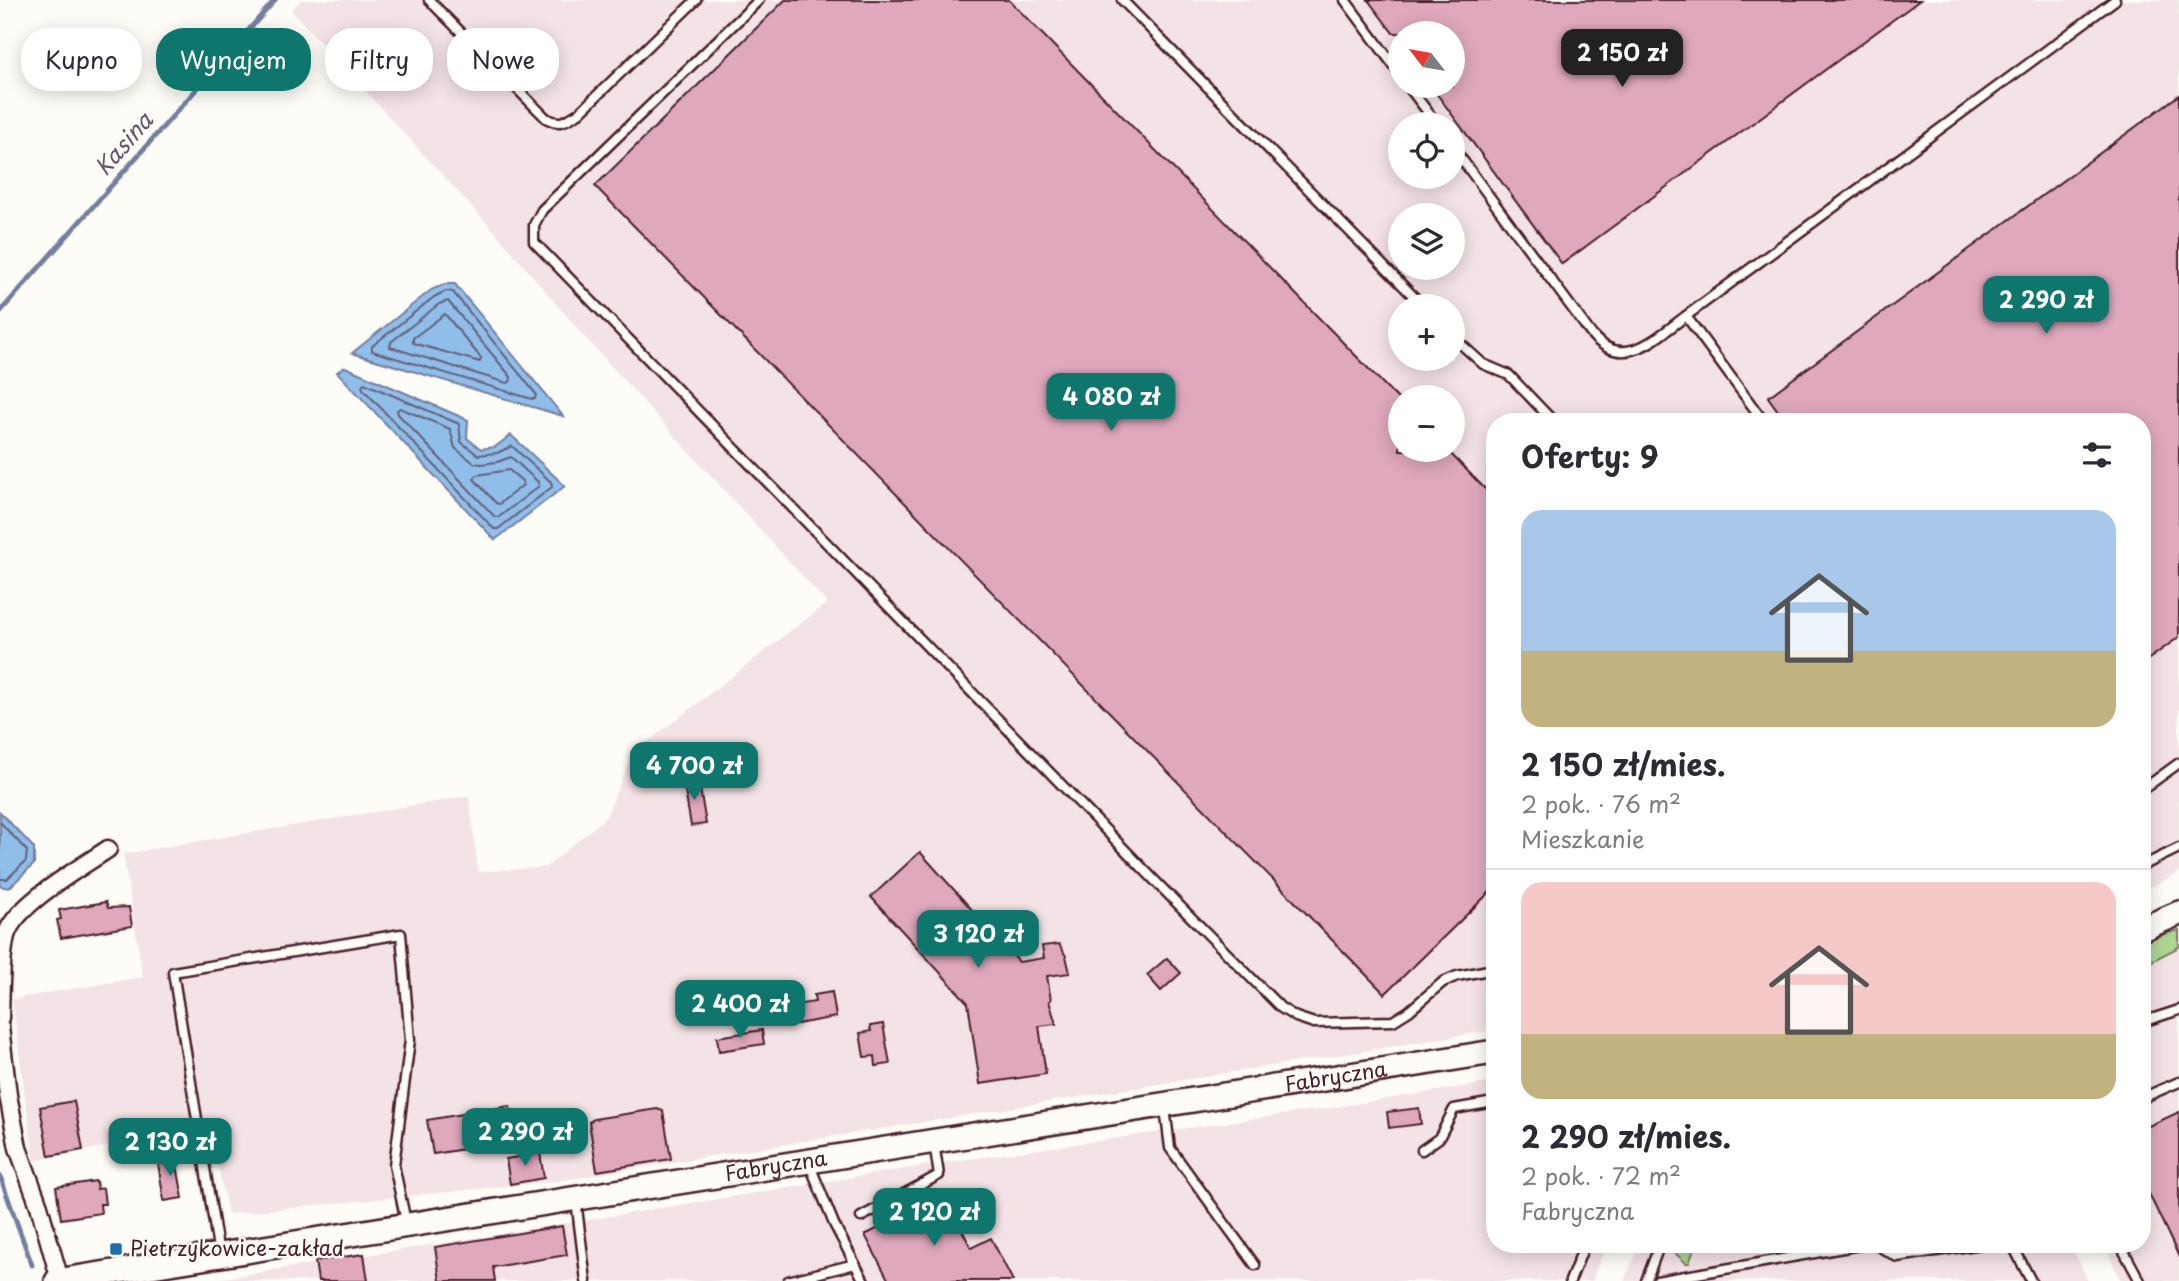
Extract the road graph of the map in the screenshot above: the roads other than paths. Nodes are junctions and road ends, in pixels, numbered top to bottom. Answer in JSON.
{"nodes":[{"id":1,"x":429,"y":0,"type":"edge"},
{"id":2,"x":696,"y":0,"type":"edge"},
{"id":3,"x":759,"y":0,"type":"edge"},
{"id":4,"x":1122,"y":0,"type":"edge"},
{"id":5,"x":1345,"y":0,"type":"edge"},
{"id":6,"x":2115,"y":0,"type":"edge"},
{"id":7,"x":1388,"y":58,"type":"edge"},
{"id":8,"x":1417,"y":98,"type":"edge"},
{"id":9,"x":1428,"y":112,"type":"edge"},
{"id":10,"x":1465,"y":164,"type":"edge"},
{"id":11,"x":1411,"y":294,"type":"edge"},
{"id":12,"x":1686,"y":316,"type":"junction"},
{"id":13,"x":1465,"y":348,"type":"edge"},
{"id":14,"x":1545,"y":413,"type":"edge"},
{"id":15,"x":1758,"y":413,"type":"edge"},
{"id":16,"x":2179,"y":762,"type":"edge"},
{"id":17,"x":2151,"y":783,"type":"edge"},
{"id":18,"x":2179,"y":848,"type":"edge"},
{"id":19,"x":108,"y":849,"type":"dead end"},
{"id":20,"x":2151,"y":862,"type":"edge"},
{"id":21,"x":2179,"y":913,"type":"edge"},
{"id":22,"x":2151,"y":925,"type":"edge"},
{"id":23,"x":1486,"y":971,"type":"edge"},
{"id":24,"x":2179,"y":1010,"type":"edge"},
{"id":25,"x":0,"y":1018,"type":"edge"},
{"id":26,"x":2151,"y":1019,"type":"edge"},
{"id":27,"x":0,"y":1027,"type":"edge"},
{"id":28,"x":1486,"y":1053,"type":"edge"},
{"id":29,"x":2179,"y":1082,"type":"edge"},
{"id":30,"x":2151,"y":1094,"type":"edge"},
{"id":31,"x":1486,"y":1103,"type":"edge"},
{"id":32,"x":1164,"y":1105,"type":"junction"},
{"id":33,"x":933,"y":1140,"type":"junction"},
{"id":34,"x":1422,"y":1150,"type":"dead end"},
{"id":35,"x":808,"y":1160,"type":"junction"},
{"id":36,"x":576,"y":1198,"type":"junction"},
{"id":37,"x":860,"y":1217,"type":"dead end"},
{"id":38,"x":407,"y":1225,"type":"junction"},
{"id":39,"x":1581,"y":1253,"type":"edge"},
{"id":40,"x":1657,"y":1253,"type":"edge"},
{"id":41,"x":1815,"y":1253,"type":"edge"},
{"id":42,"x":1890,"y":1253,"type":"edge"},
{"id":43,"x":1923,"y":1253,"type":"edge"},
{"id":44,"x":2017,"y":1253,"type":"edge"},
{"id":45,"x":2125,"y":1253,"type":"edge"},
{"id":46,"x":219,"y":1255,"type":"junction"},
{"id":47,"x":855,"y":1264,"type":"junction"},
{"id":48,"x":1255,"y":1265,"type":"dead end"},
{"id":49,"x":58,"y":1281,"type":"edge"},
{"id":50,"x":586,"y":1281,"type":"edge"},
{"id":51,"x":788,"y":1281,"type":"edge"},
{"id":52,"x":864,"y":1281,"type":"edge"},
{"id":53,"x":1570,"y":1281,"type":"edge"},
{"id":54,"x":1646,"y":1281,"type":"edge"},
{"id":55,"x":1657,"y":1281,"type":"edge"},
{"id":56,"x":2031,"y":1281,"type":"edge"},
{"id":57,"x":2140,"y":1281,"type":"edge"}],
"edges":[{"from":1,"to":2,"type":"lane"},
{"from":3,"to":23,"type":"lane"},
{"from":4,"to":11,"type":"lane"},
{"from":5,"to":7,"type":"lane"},
{"from":6,"to":12,"type":"lane"},
{"from":8,"to":9,"type":"lane"},
{"from":10,"to":12,"type":"lane"},
{"from":12,"to":15,"type":"lane"},
{"from":13,"to":14,"type":"lane"},
{"from":16,"to":17,"type":"lane"},
{"from":18,"to":20,"type":"lane"},
{"from":19,"to":25,"type":"street"},
{"from":21,"to":22,"type":"main road"},
{"from":24,"to":26,"type":"lane"},
{"from":27,"to":49,"type":"street"},
{"from":28,"to":32,"type":"main road","name":"Fabryczna"},
{"from":29,"to":30,"type":"lane"},
{"from":31,"to":34,"type":"lane"},
{"from":32,"to":33,"type":"main road","name":"Fabryczna"},
{"from":32,"to":48,"type":"lane"},
{"from":33,"to":35,"type":"main road","name":"Fabryczna"},
{"from":33,"to":37,"type":"lane"},
{"from":35,"to":36,"type":"main road","name":"Fabryczna"},
{"from":35,"to":47,"type":"lane"},
{"from":36,"to":38,"type":"main road","name":"Fabryczna"},
{"from":36,"to":50,"type":"lane"},
{"from":38,"to":46,"type":"main road","name":"Fabryczna"},
{"from":38,"to":46,"type":"lane"},
{"from":39,"to":53,"type":"lane"},
{"from":40,"to":54,"type":"lane"},
{"from":41,"to":55,"type":"lane"},
{"from":42,"to":43,"type":"lane"},
{"from":44,"to":56,"type":"lane"},
{"from":45,"to":57,"type":"lane"},
{"from":46,"to":49,"type":"main road","name":"Fabryczna"},
{"from":47,"to":51,"type":"lane"},
{"from":47,"to":52,"type":"lane"}]}
